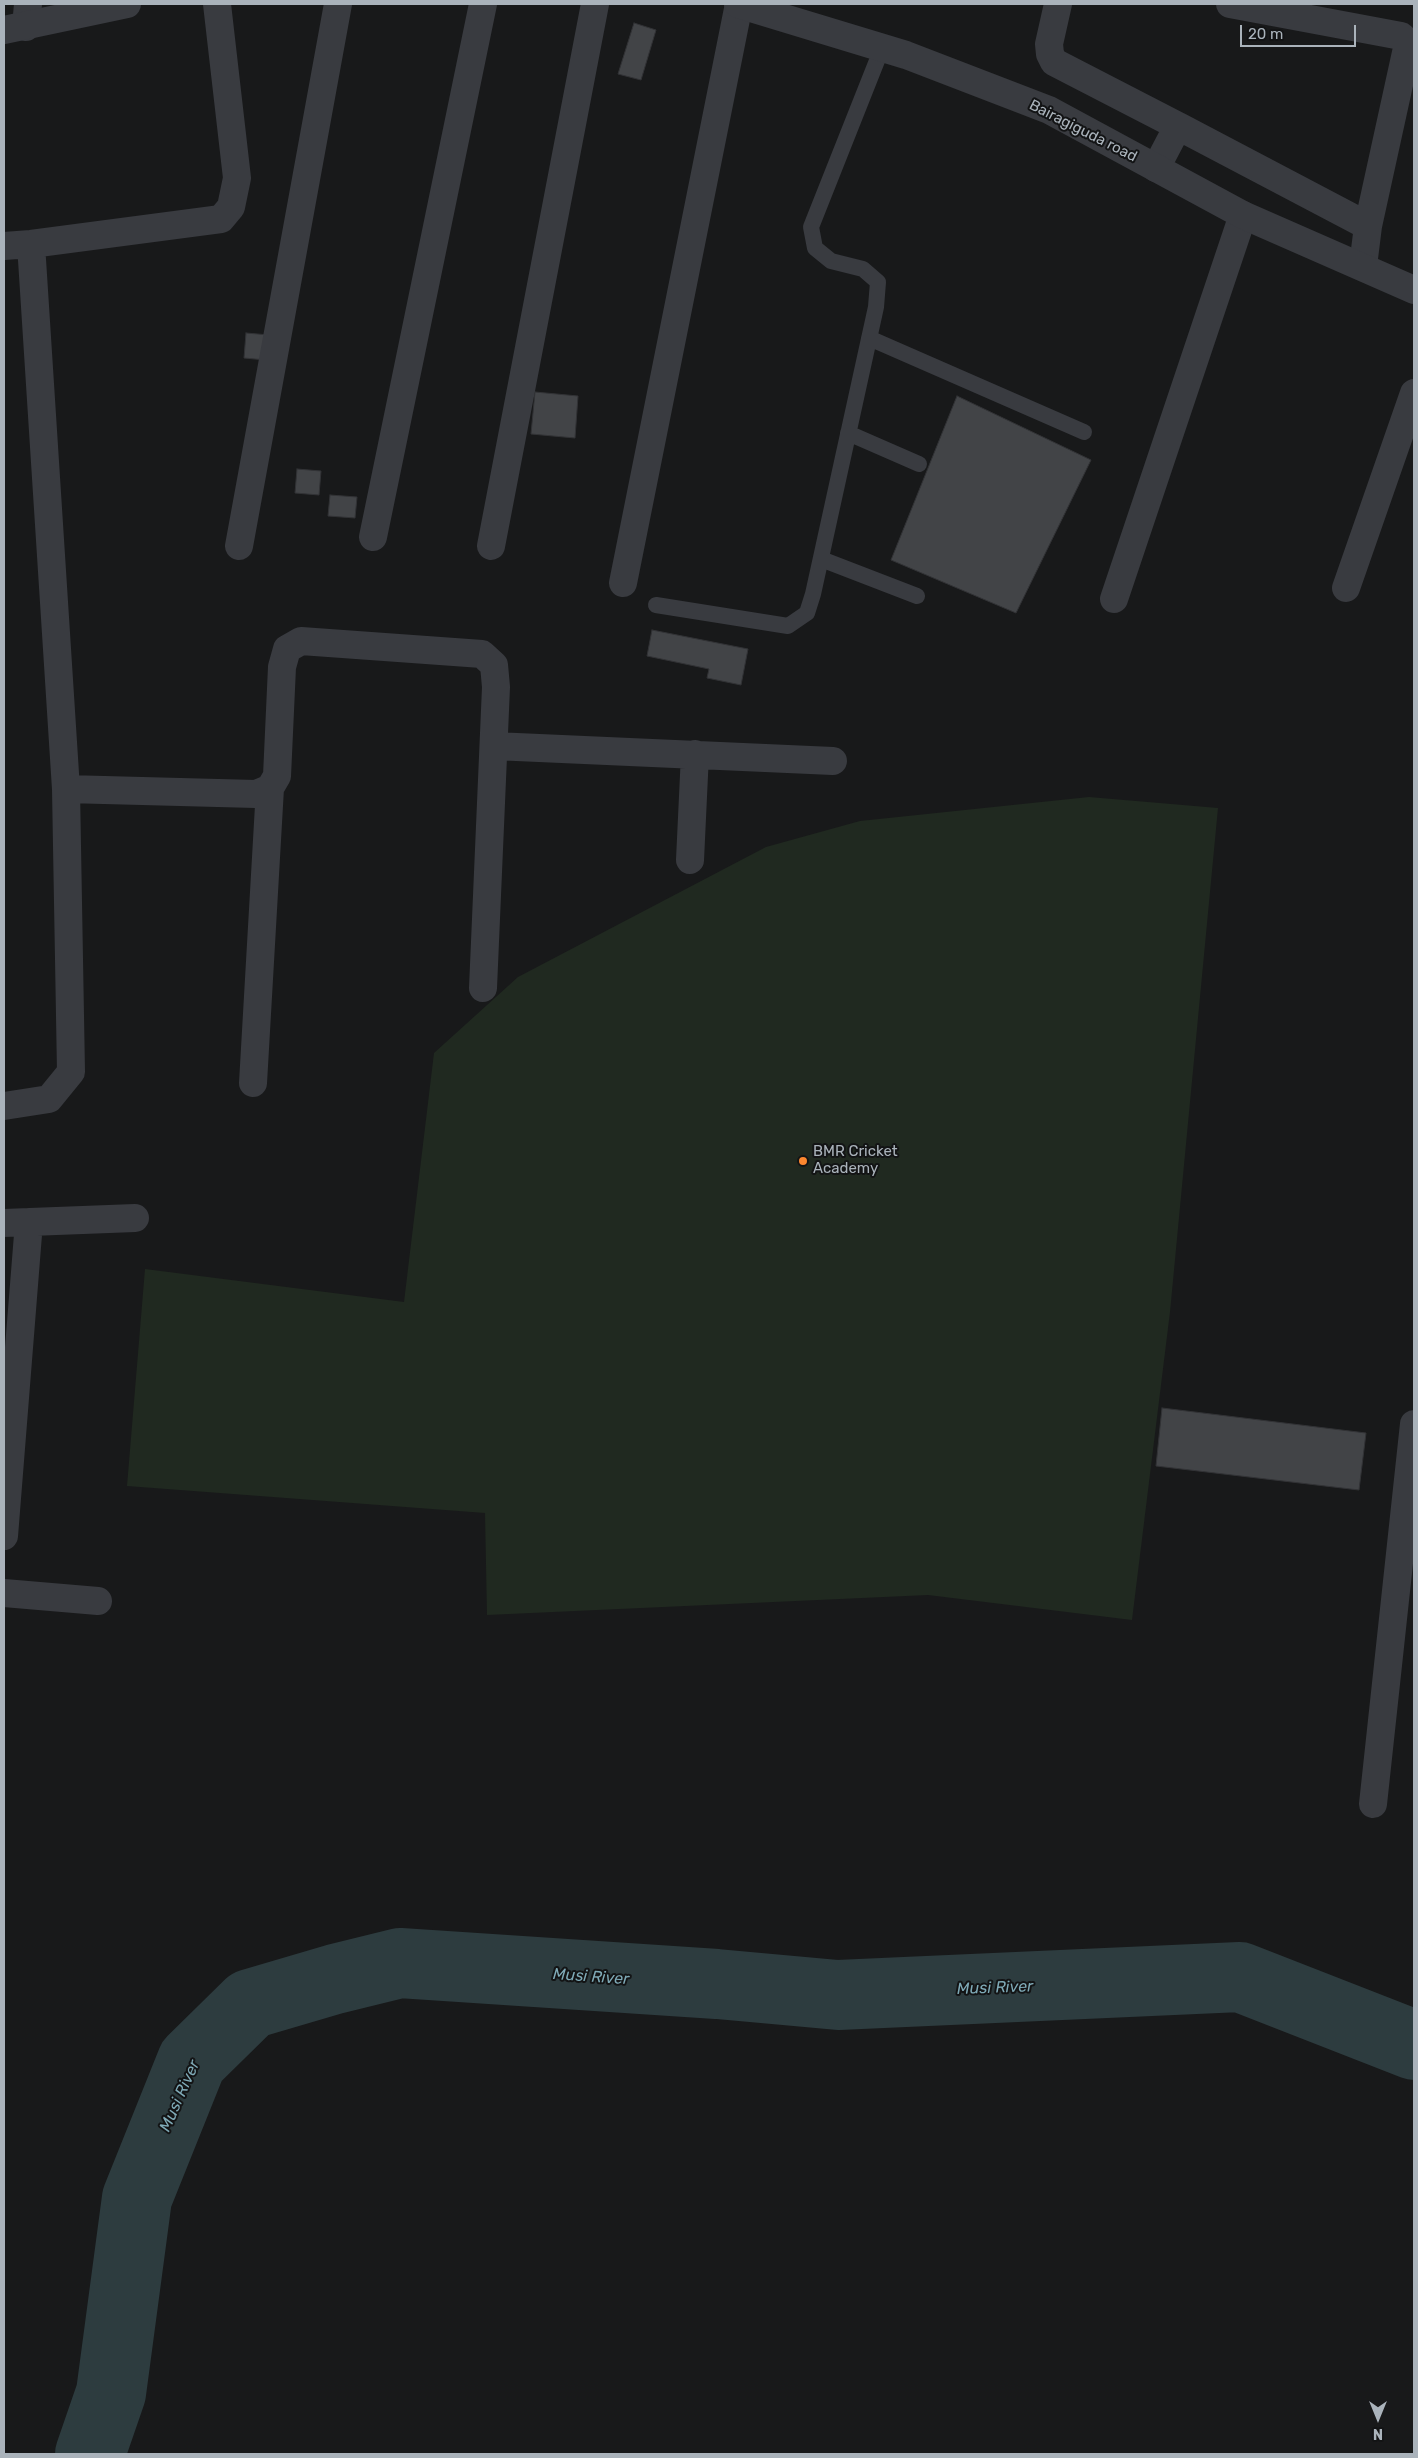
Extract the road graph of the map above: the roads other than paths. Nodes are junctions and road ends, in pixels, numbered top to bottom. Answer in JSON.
{"nodes":[{"id":1,"x":127,"y":4,"type":"edge"},
{"id":2,"x":218,"y":4,"type":"edge"},
{"id":3,"x":338,"y":4,"type":"edge"},
{"id":4,"x":483,"y":4,"type":"edge"},
{"id":5,"x":595,"y":4,"type":"edge"},
{"id":6,"x":739,"y":4,"type":"edge"},
{"id":7,"x":1058,"y":4,"type":"edge"},
{"id":8,"x":1230,"y":4,"type":"edge"},
{"id":9,"x":19,"y":20,"type":"edge"},
{"id":10,"x":882,"y":48,"type":"junction"},
{"id":11,"x":1178,"y":126,"type":"junction"},
{"id":12,"x":1156,"y":168,"type":"junction"},
{"id":13,"x":1243,"y":215,"type":"junction"},
{"id":14,"x":1368,"y":226,"type":"junction"},
{"id":15,"x":31,"y":244,"type":"junction"},
{"id":16,"x":4,"y":246,"type":"edge"},
{"id":17,"x":1363,"y":266,"type":"junction"},
{"id":18,"x":1414,"y":290,"type":"edge"},
{"id":19,"x":869,"y":338,"type":"junction"},
{"id":20,"x":1414,"y":393,"type":"edge"},
{"id":21,"x":1084,"y":432,"type":"dead end"},
{"id":22,"x":848,"y":433,"type":"junction"},
{"id":23,"x":919,"y":464,"type":"dead end"},
{"id":24,"x":373,"y":537,"type":"dead end"},
{"id":25,"x":239,"y":546,"type":"dead end"},
{"id":26,"x":492,"y":546,"type":"dead end"},
{"id":27,"x":821,"y":559,"type":"junction"},
{"id":28,"x":623,"y":583,"type":"dead end"},
{"id":29,"x":1346,"y":588,"type":"dead end"},
{"id":30,"x":917,"y":596,"type":"dead end"},
{"id":31,"x":1114,"y":599,"type":"dead end"},
{"id":32,"x":656,"y":605,"type":"dead end"},
{"id":33,"x":494,"y":746,"type":"junction"},
{"id":34,"x":695,"y":754,"type":"junction"},
{"id":35,"x":833,"y":761,"type":"dead end"},
{"id":36,"x":270,"y":788,"type":"junction"},
{"id":37,"x":66,"y":789,"type":"junction"},
{"id":38,"x":690,"y":860,"type":"dead end"},
{"id":39,"x":484,"y":988,"type":"dead end"},
{"id":40,"x":253,"y":1083,"type":"dead end"},
{"id":41,"x":4,"y":1106,"type":"edge"},
{"id":42,"x":134,"y":1218,"type":"dead end"},
{"id":43,"x":16,"y":1223,"type":"edge"},
{"id":44,"x":1414,"y":1426,"type":"edge"},
{"id":45,"x":4,"y":1536,"type":"edge"},
{"id":46,"x":4,"y":1593,"type":"edge"},
{"id":47,"x":98,"y":1601,"type":"dead end"},
{"id":48,"x":1373,"y":1804,"type":"dead end"}],
"edges":[{"from":1,"to":9,"type":"street"},
{"from":2,"to":15,"type":"street"},
{"from":3,"to":25,"type":"street"},
{"from":4,"to":24,"type":"street"},
{"from":5,"to":26,"type":"street"},
{"from":6,"to":10,"type":"street","name":"Bairagiguda road"},
{"from":6,"to":28,"type":"street"},
{"from":7,"to":11,"type":"street"},
{"from":8,"to":14,"type":"street"},
{"from":10,"to":12,"type":"street","name":"Bairagiguda road"},
{"from":10,"to":19,"type":"lane"},
{"from":11,"to":12,"type":"street"},
{"from":11,"to":14,"type":"street"},
{"from":12,"to":13,"type":"street","name":"Bairagiguda road"},
{"from":13,"to":17,"type":"street","name":"Bairagiguda road"},
{"from":13,"to":31,"type":"street"},
{"from":14,"to":17,"type":"street"},
{"from":15,"to":16,"type":"street"},
{"from":15,"to":37,"type":"street"},
{"from":17,"to":18,"type":"street","name":"Bairagiguda road"},
{"from":19,"to":21,"type":"lane"},
{"from":19,"to":22,"type":"lane"},
{"from":20,"to":29,"type":"street"},
{"from":22,"to":23,"type":"lane"},
{"from":22,"to":27,"type":"lane"},
{"from":27,"to":30,"type":"lane"},
{"from":27,"to":32,"type":"lane"},
{"from":33,"to":34,"type":"street"},
{"from":33,"to":36,"type":"street"},
{"from":33,"to":39,"type":"street"},
{"from":34,"to":35,"type":"street"},
{"from":34,"to":38,"type":"street"},
{"from":36,"to":37,"type":"street"},
{"from":36,"to":40,"type":"street"},
{"from":37,"to":41,"type":"street"},
{"from":42,"to":43,"type":"street"},
{"from":43,"to":45,"type":"street"},
{"from":44,"to":48,"type":"street"},
{"from":46,"to":47,"type":"street"}]}
